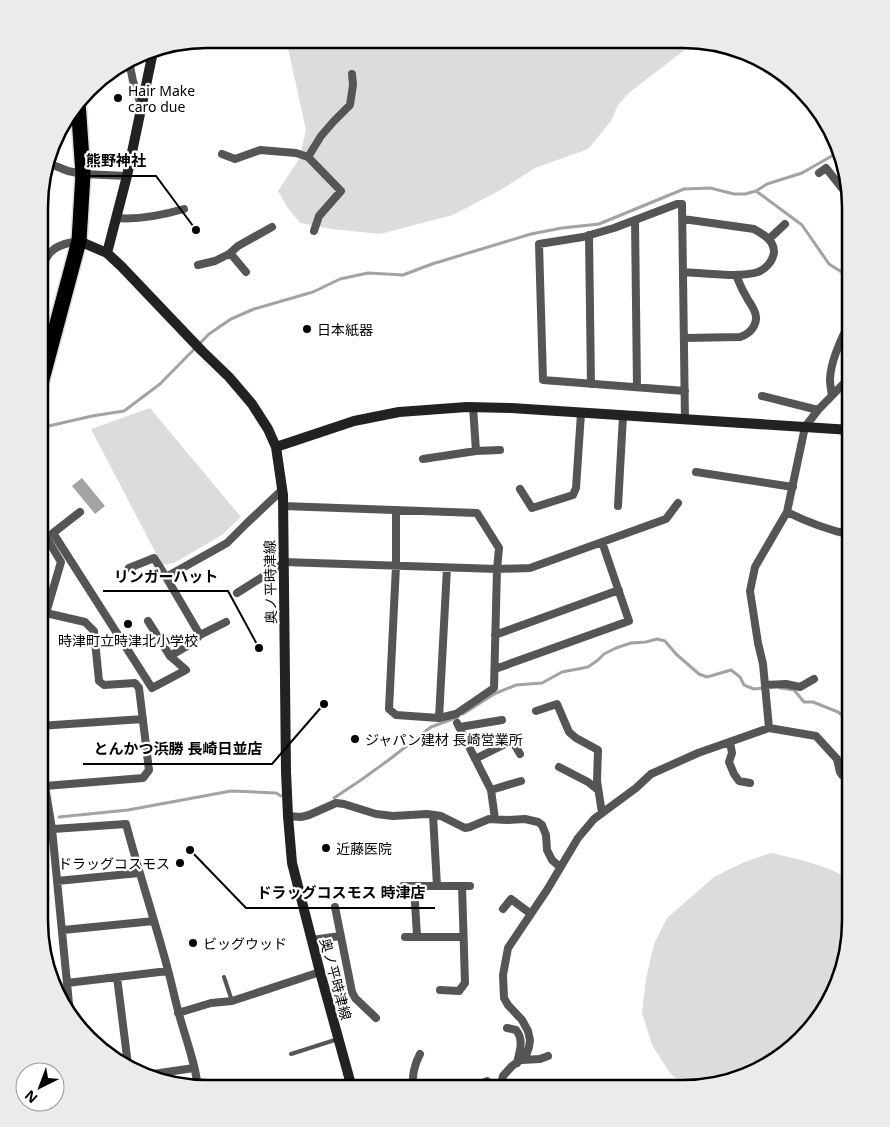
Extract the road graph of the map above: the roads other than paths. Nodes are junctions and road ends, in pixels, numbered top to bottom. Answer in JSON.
{"nodes":[{"id":1,"x":152,"y":57,"type":"edge"},
{"id":2,"x":130,"y":67,"type":"edge"},
{"id":3,"x":352,"y":74,"type":"dead end"},
{"id":4,"x":142,"y":107,"type":"junction"},
{"id":5,"x":79,"y":112,"type":"edge"},
{"id":6,"x":222,"y":154,"type":"dead end"},
{"id":7,"x":308,"y":157,"type":"junction"},
{"id":8,"x":53,"y":165,"type":"edge"},
{"id":9,"x":819,"y":173,"type":"dead end"},
{"id":10,"x":83,"y":174,"type":"junction"},
{"id":11,"x":127,"y":176,"type":"junction"},
{"id":12,"x":841,"y":187,"type":"edge"},
{"id":13,"x":184,"y":209,"type":"dead end"},
{"id":14,"x":116,"y":218,"type":"junction"},
{"id":15,"x":683,"y":219,"type":"junction"},
{"id":16,"x":635,"y":220,"type":"junction"},
{"id":17,"x":786,"y":224,"type":"dead end"},
{"id":18,"x":272,"y":228,"type":"dead end"},
{"id":19,"x":314,"y":231,"type":"dead end"},
{"id":20,"x":589,"y":235,"type":"junction"},
{"id":21,"x":769,"y":239,"type":"junction"},
{"id":22,"x":79,"y":241,"type":"junction"},
{"id":23,"x":107,"y":253,"type":"junction"},
{"id":24,"x":230,"y":253,"type":"junction"},
{"id":25,"x":47,"y":260,"type":"edge"},
{"id":26,"x":198,"y":266,"type":"dead end"},
{"id":27,"x":246,"y":272,"type":"dead end"},
{"id":28,"x":683,"y":272,"type":"junction"},
{"id":29,"x":736,"y":275,"type":"junction"},
{"id":30,"x":684,"y":338,"type":"junction"},
{"id":31,"x":842,"y":339,"type":"edge"},
{"id":32,"x":47,"y":361,"type":"edge"},
{"id":33,"x":591,"y":384,"type":"junction"},
{"id":34,"x":842,"y":385,"type":"edge"},
{"id":35,"x":637,"y":387,"type":"junction"},
{"id":36,"x":685,"y":391,"type":"junction"},
{"id":37,"x":762,"y":396,"type":"dead end"},
{"id":38,"x":832,"y":396,"type":"junction"},
{"id":39,"x":473,"y":407,"type":"junction"},
{"id":40,"x":818,"y":410,"type":"junction"},
{"id":41,"x":581,"y":413,"type":"junction"},
{"id":42,"x":622,"y":416,"type":"junction"},
{"id":43,"x":685,"y":420,"type":"junction"},
{"id":44,"x":805,"y":427,"type":"junction"},
{"id":45,"x":842,"y":429,"type":"edge"},
{"id":46,"x":276,"y":447,"type":"junction"},
{"id":47,"x":500,"y":450,"type":"dead end"},
{"id":48,"x":476,"y":451,"type":"junction"},
{"id":49,"x":423,"y":459,"type":"dead end"},
{"id":50,"x":696,"y":472,"type":"dead end"},
{"id":51,"x":793,"y":487,"type":"junction"},
{"id":52,"x":520,"y":489,"type":"dead end"},
{"id":53,"x":282,"y":490,"type":"junction"},
{"id":54,"x":678,"y":503,"type":"dead end"},
{"id":55,"x":283,"y":506,"type":"junction"},
{"id":56,"x":618,"y":506,"type":"dead end"},
{"id":57,"x":396,"y":510,"type":"junction"},
{"id":58,"x":80,"y":512,"type":"dead end"},
{"id":59,"x":787,"y":512,"type":"junction"},
{"id":60,"x":842,"y":532,"type":"edge"},
{"id":61,"x":47,"y":539,"type":"edge"},
{"id":62,"x":602,"y":542,"type":"junction"},
{"id":63,"x":283,"y":563,"type":"junction"},
{"id":64,"x":396,"y":566,"type":"junction"},
{"id":65,"x":129,"y":568,"type":"dead end"},
{"id":66,"x":447,"y":568,"type":"junction"},
{"id":67,"x":497,"y":569,"type":"junction"},
{"id":68,"x":166,"y":577,"type":"junction"},
{"id":69,"x":618,"y":590,"type":"junction"},
{"id":70,"x":237,"y":593,"type":"dead end"},
{"id":71,"x":47,"y":610,"type":"edge"},
{"id":72,"x":47,"y":613,"type":"edge"},
{"id":73,"x":148,"y":621,"type":"dead end"},
{"id":74,"x":226,"y":622,"type":"dead end"},
{"id":75,"x":200,"y":635,"type":"junction"},
{"id":76,"x":495,"y":635,"type":"junction"},
{"id":77,"x":170,"y":656,"type":"junction"},
{"id":78,"x":495,"y":669,"type":"junction"},
{"id":79,"x":814,"y":679,"type":"dead end"},
{"id":80,"x":766,"y":689,"type":"junction"},
{"id":81,"x":536,"y":711,"type":"dead end"},
{"id":82,"x":439,"y":718,"type":"junction"},
{"id":83,"x":143,"y":719,"type":"junction"},
{"id":84,"x":502,"y":720,"type":"dead end"},
{"id":85,"x":47,"y":726,"type":"edge"},
{"id":86,"x":769,"y":728,"type":"junction"},
{"id":87,"x":730,"y":742,"type":"junction"},
{"id":88,"x":520,"y":754,"type":"dead end"},
{"id":89,"x":475,"y":759,"type":"junction"},
{"id":90,"x":559,"y":767,"type":"dead end"},
{"id":91,"x":842,"y":775,"type":"edge"},
{"id":92,"x":521,"y":780,"type":"dead end"},
{"id":93,"x":750,"y":783,"type":"dead end"},
{"id":94,"x":47,"y":786,"type":"edge"},
{"id":95,"x":491,"y":790,"type":"junction"},
{"id":96,"x":598,"y":790,"type":"junction"},
{"id":97,"x":47,"y":798,"type":"edge"},
{"id":98,"x":602,"y":813,"type":"junction"},
{"id":99,"x":434,"y":815,"type":"junction"},
{"id":100,"x":288,"y":816,"type":"junction"},
{"id":101,"x":495,"y":819,"type":"junction"},
{"id":102,"x":47,"y":829,"type":"edge"},
{"id":103,"x":52,"y":829,"type":"junction"},
{"id":104,"x":560,"y":867,"type":"junction"},
{"id":105,"x":139,"y":873,"type":"junction"},
{"id":106,"x":57,"y":881,"type":"junction"},
{"id":107,"x":403,"y":886,"type":"dead end"},
{"id":108,"x":414,"y":886,"type":"junction"},
{"id":109,"x":437,"y":886,"type":"junction"},
{"id":110,"x":462,"y":886,"type":"junction"},
{"id":111,"x":470,"y":886,"type":"dead end"},
{"id":112,"x":335,"y":907,"type":"dead end"},
{"id":113,"x":503,"y":909,"type":"dead end"},
{"id":114,"x":531,"y":914,"type":"junction"},
{"id":115,"x":154,"y":921,"type":"junction"},
{"id":116,"x":63,"y":930,"type":"junction"},
{"id":117,"x":340,"y":936,"type":"junction"},
{"id":118,"x":416,"y":936,"type":"junction"},
{"id":119,"x":405,"y":937,"type":"dead end"},
{"id":120,"x":463,"y":937,"type":"junction"},
{"id":121,"x":312,"y":940,"type":"junction"},
{"id":122,"x":168,"y":971,"type":"junction"},
{"id":123,"x":320,"y":972,"type":"junction"},
{"id":124,"x":117,"y":976,"type":"junction"},
{"id":125,"x":224,"y":977,"type":"dead end"},
{"id":126,"x":67,"y":983,"type":"junction"},
{"id":127,"x":440,"y":990,"type":"dead end"},
{"id":128,"x":69,"y":999,"type":"edge"},
{"id":129,"x":232,"y":1000,"type":"junction"},
{"id":130,"x":178,"y":1013,"type":"junction"},
{"id":131,"x":376,"y":1018,"type":"dead end"},
{"id":132,"x":507,"y":1028,"type":"dead end"},
{"id":133,"x":338,"y":1039,"type":"junction"},
{"id":134,"x":292,"y":1054,"type":"dead end"},
{"id":135,"x":420,"y":1054,"type":"dead end"},
{"id":136,"x":548,"y":1056,"type":"dead end"},
{"id":137,"x":127,"y":1058,"type":"edge"},
{"id":138,"x":520,"y":1061,"type":"junction"},
{"id":139,"x":194,"y":1068,"type":"junction"},
{"id":140,"x":162,"y":1073,"type":"edge"},
{"id":141,"x":197,"y":1079,"type":"edge"},
{"id":142,"x":349,"y":1079,"type":"edge"},
{"id":143,"x":412,"y":1079,"type":"edge"},
{"id":144,"x":502,"y":1079,"type":"edge"}],
"edges":[{"from":1,"to":4,"type":"main road"},
{"from":2,"to":4,"type":"street"},
{"from":3,"to":7,"type":"street"},
{"from":4,"to":11,"type":"main road"},
{"from":5,"to":10,"type":"highway"},
{"from":6,"to":7,"type":"street"},
{"from":7,"to":19,"type":"street"},
{"from":8,"to":10,"type":"street"},
{"from":9,"to":12,"type":"street"},
{"from":10,"to":11,"type":"street"},
{"from":10,"to":22,"type":"highway"},
{"from":11,"to":14,"type":"main road"},
{"from":13,"to":14,"type":"street"},
{"from":14,"to":23,"type":"main road"},
{"from":15,"to":16,"type":"street"},
{"from":15,"to":21,"type":"street"},
{"from":15,"to":28,"type":"street"},
{"from":16,"to":20,"type":"street"},
{"from":16,"to":35,"type":"street"},
{"from":17,"to":21,"type":"street"},
{"from":18,"to":24,"type":"street"},
{"from":20,"to":33,"type":"street"},
{"from":20,"to":33,"type":"street"},
{"from":21,"to":29,"type":"street"},
{"from":22,"to":23,"type":"main road","name":"奥ノ平時津線"},
{"from":22,"to":25,"type":"street"},
{"from":22,"to":32,"type":"highway"},
{"from":23,"to":46,"type":"main road","name":"奥ノ平時津線"},
{"from":24,"to":26,"type":"street"},
{"from":24,"to":27,"type":"street"},
{"from":28,"to":29,"type":"street"},
{"from":28,"to":30,"type":"street"},
{"from":29,"to":30,"type":"street"},
{"from":30,"to":36,"type":"street"},
{"from":31,"to":38,"type":"street"},
{"from":33,"to":35,"type":"street"},
{"from":34,"to":38,"type":"street"},
{"from":35,"to":36,"type":"street"},
{"from":36,"to":43,"type":"street"},
{"from":37,"to":40,"type":"street"},
{"from":38,"to":40,"type":"street"},
{"from":39,"to":41,"type":"main road"},
{"from":39,"to":46,"type":"main road"},
{"from":39,"to":48,"type":"street"},
{"from":40,"to":44,"type":"street"},
{"from":41,"to":42,"type":"main road"},
{"from":41,"to":52,"type":"street"},
{"from":42,"to":43,"type":"main road"},
{"from":42,"to":56,"type":"street"},
{"from":43,"to":44,"type":"main road"},
{"from":44,"to":45,"type":"main road"},
{"from":44,"to":51,"type":"street"},
{"from":46,"to":53,"type":"main road","name":"奥ノ平時津線"},
{"from":47,"to":48,"type":"street"},
{"from":48,"to":49,"type":"street"},
{"from":50,"to":51,"type":"street"},
{"from":51,"to":59,"type":"street"},
{"from":53,"to":55,"type":"main road","name":"奥ノ平時津線"},
{"from":53,"to":68,"type":"street"},
{"from":54,"to":62,"type":"street"},
{"from":55,"to":57,"type":"street"},
{"from":55,"to":63,"type":"main road","name":"奥ノ平時津線"},
{"from":57,"to":64,"type":"street"},
{"from":57,"to":67,"type":"street"},
{"from":58,"to":77,"type":"street"},
{"from":59,"to":60,"type":"street"},
{"from":59,"to":80,"type":"street"},
{"from":61,"to":71,"type":"street"},
{"from":62,"to":67,"type":"street"},
{"from":62,"to":69,"type":"street"},
{"from":63,"to":64,"type":"street"},
{"from":63,"to":70,"type":"street"},
{"from":63,"to":100,"type":"main road","name":"奥ノ平時津線"},
{"from":64,"to":66,"type":"street"},
{"from":64,"to":82,"type":"street"},
{"from":65,"to":68,"type":"street"},
{"from":66,"to":67,"type":"street"},
{"from":66,"to":82,"type":"street"},
{"from":67,"to":76,"type":"street"},
{"from":68,"to":75,"type":"street"},
{"from":69,"to":76,"type":"street"},
{"from":69,"to":78,"type":"street"},
{"from":72,"to":83,"type":"street"},
{"from":73,"to":77,"type":"street"},
{"from":74,"to":75,"type":"street"},
{"from":75,"to":77,"type":"street"},
{"from":76,"to":78,"type":"street"},
{"from":78,"to":82,"type":"street"},
{"from":79,"to":80,"type":"street"},
{"from":80,"to":86,"type":"street"},
{"from":81,"to":96,"type":"street"},
{"from":83,"to":85,"type":"street"},
{"from":83,"to":94,"type":"street"},
{"from":84,"to":89,"type":"street"},
{"from":86,"to":87,"type":"street"},
{"from":86,"to":91,"type":"street"},
{"from":87,"to":93,"type":"street"},
{"from":87,"to":98,"type":"street"},
{"from":88,"to":89,"type":"street"},
{"from":89,"to":95,"type":"street"},
{"from":90,"to":96,"type":"street"},
{"from":92,"to":95,"type":"street"},
{"from":95,"to":101,"type":"street"},
{"from":96,"to":98,"type":"street"},
{"from":97,"to":103,"type":"street"},
{"from":98,"to":104,"type":"street"},
{"from":99,"to":100,"type":"street"},
{"from":99,"to":101,"type":"street"},
{"from":99,"to":109,"type":"street"},
{"from":100,"to":121,"type":"main road","name":"奥ノ平時津線"},
{"from":101,"to":104,"type":"street"},
{"from":102,"to":103,"type":"street"},
{"from":103,"to":105,"type":"street"},
{"from":103,"to":106,"type":"street"},
{"from":104,"to":114,"type":"street"},
{"from":105,"to":106,"type":"street"},
{"from":105,"to":115,"type":"street"},
{"from":106,"to":116,"type":"street"},
{"from":107,"to":108,"type":"street"},
{"from":108,"to":109,"type":"street"},
{"from":108,"to":118,"type":"street"},
{"from":109,"to":110,"type":"street"},
{"from":110,"to":111,"type":"street"},
{"from":110,"to":120,"type":"street"},
{"from":112,"to":117,"type":"street"},
{"from":113,"to":114,"type":"street"},
{"from":114,"to":138,"type":"street"},
{"from":115,"to":116,"type":"street"},
{"from":115,"to":122,"type":"street"},
{"from":116,"to":126,"type":"street"},
{"from":117,"to":121,"type":"street"},
{"from":117,"to":131,"type":"street"},
{"from":118,"to":119,"type":"street"},
{"from":118,"to":120,"type":"street"},
{"from":120,"to":127,"type":"street"},
{"from":121,"to":123,"type":"main road","name":"奥ノ平時津線"},
{"from":122,"to":124,"type":"street"},
{"from":122,"to":130,"type":"street"},
{"from":123,"to":129,"type":"street"},
{"from":123,"to":133,"type":"main road","name":"奥ノ平時津線"},
{"from":124,"to":126,"type":"street"},
{"from":124,"to":137,"type":"street"},
{"from":125,"to":129,"type":"lane"},
{"from":126,"to":128,"type":"street"},
{"from":129,"to":130,"type":"street"},
{"from":130,"to":139,"type":"street"},
{"from":132,"to":138,"type":"street"},
{"from":133,"to":134,"type":"lane"},
{"from":133,"to":142,"type":"main road","name":"奥ノ平時津線"},
{"from":135,"to":143,"type":"street"},
{"from":136,"to":138,"type":"street"},
{"from":138,"to":144,"type":"street"},
{"from":139,"to":140,"type":"street"},
{"from":139,"to":141,"type":"street"}]}
